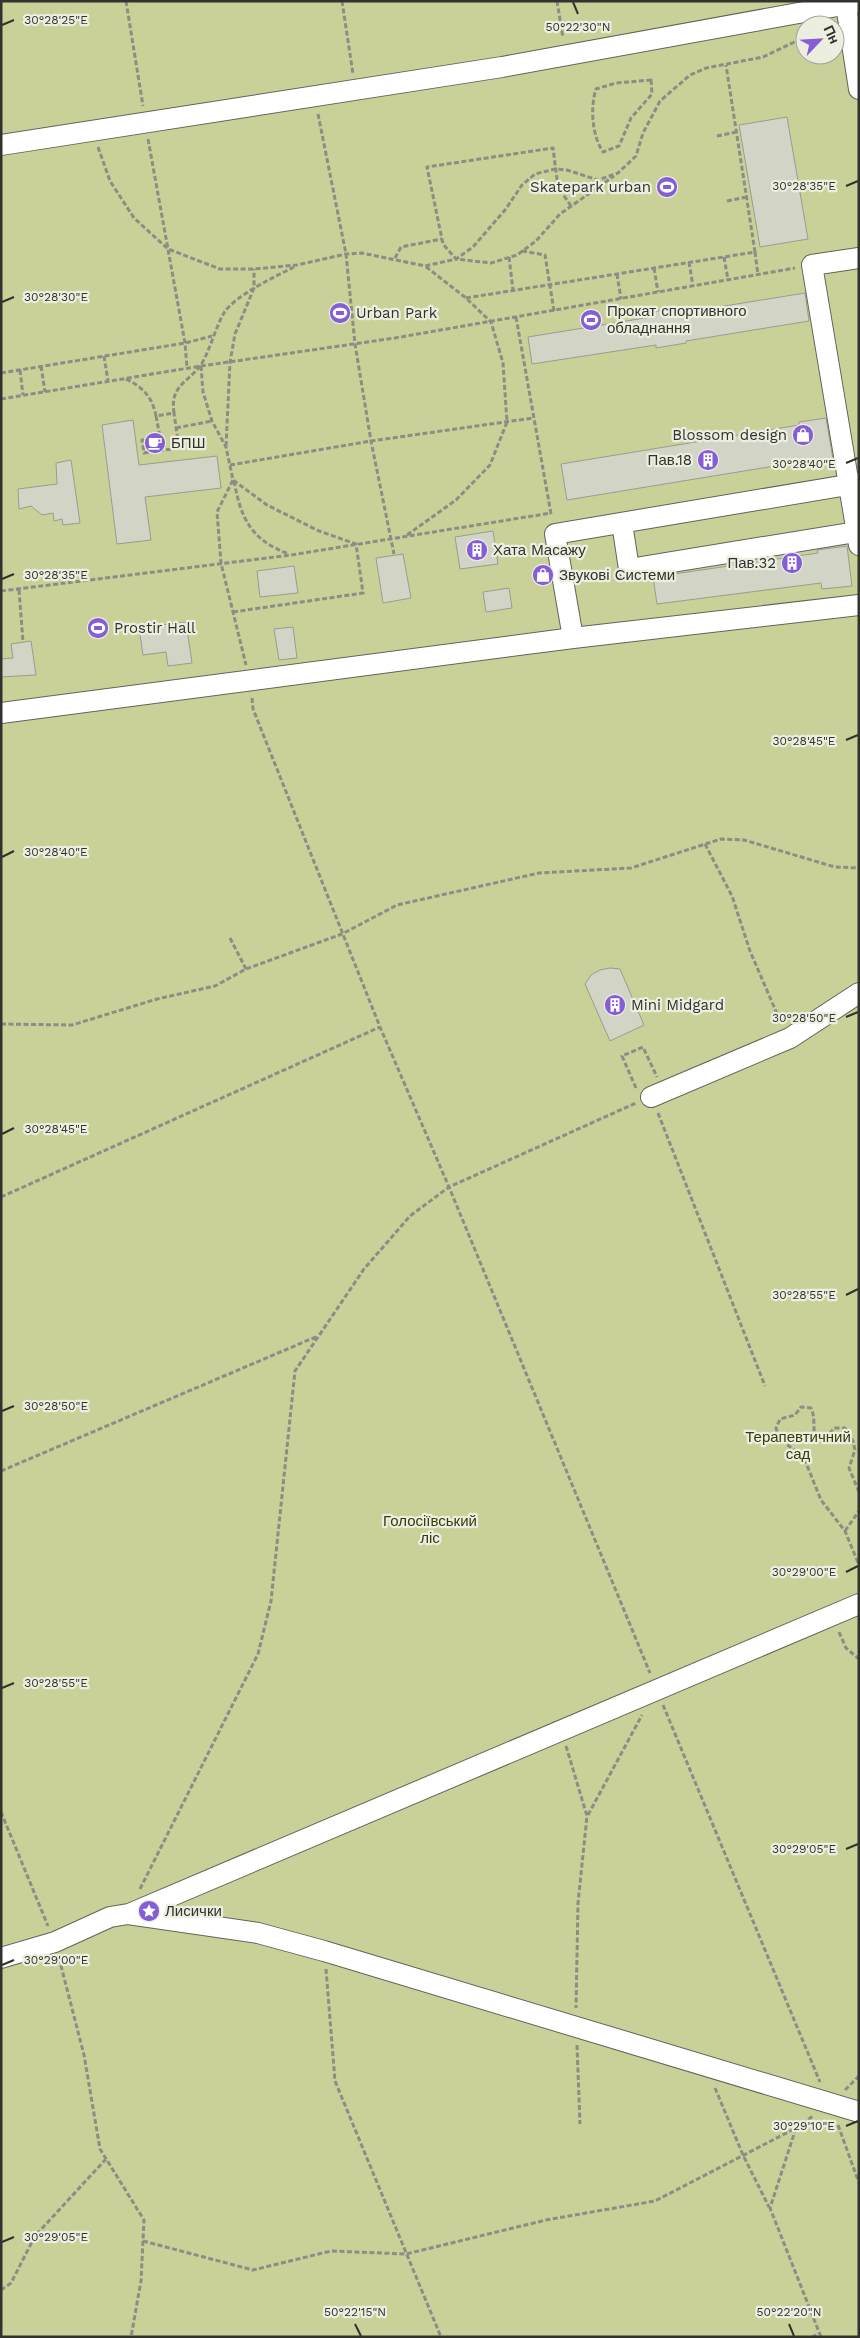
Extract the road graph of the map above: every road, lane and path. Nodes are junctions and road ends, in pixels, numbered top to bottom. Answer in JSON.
{"nodes":[{"id":1,"x":126,"y":1,"type":"edge"},
{"id":2,"x":342,"y":1,"type":"edge"},
{"id":3,"x":557,"y":1,"type":"edge"},
{"id":4,"x":852,"y":3,"type":"edge"},
{"id":5,"x":795,"y":42,"type":"edge"},
{"id":6,"x":566,"y":55,"type":"junction"},
{"id":7,"x":726,"y":65,"type":"junction"},
{"id":8,"x":652,"y":80,"type":"joint"},
{"id":9,"x":355,"y":89,"type":"junction"},
{"id":10,"x":859,"y":89,"type":"edge"},
{"id":11,"x":314,"y":96,"type":"junction"},
{"id":12,"x":145,"y":121,"type":"junction"},
{"id":13,"x":92,"y":130,"type":"junction"},
{"id":14,"x":737,"y":132,"type":"junction"},
{"id":15,"x":717,"y":136,"type":"dead end"},
{"id":16,"x":1,"y":145,"type":"edge"},
{"id":17,"x":555,"y":169,"type":"junction"},
{"id":18,"x":618,"y":173,"type":"junction"},
{"id":19,"x":747,"y":197,"type":"junction"},
{"id":20,"x":727,"y":201,"type":"dead end"},
{"id":21,"x":572,"y":206,"type":"junction"},
{"id":22,"x":442,"y":239,"type":"junction"},
{"id":23,"x":168,"y":249,"type":"junction"},
{"id":24,"x":522,"y":251,"type":"junction"},
{"id":25,"x":755,"y":252,"type":"junction"},
{"id":26,"x":346,"y":254,"type":"junction"},
{"id":27,"x":724,"y":256,"type":"junction"},
{"id":28,"x":509,"y":257,"type":"junction"},
{"id":29,"x":395,"y":258,"type":"junction"},
{"id":30,"x":859,"y":258,"type":"edge"},
{"id":31,"x":456,"y":259,"type":"junction"},
{"id":32,"x":689,"y":262,"type":"junction"},
{"id":33,"x":297,"y":265,"type":"junction"},
{"id":34,"x":812,"y":265,"type":"junction"},
{"id":35,"x":425,"y":266,"type":"junction"},
{"id":36,"x":654,"y":268,"type":"junction"},
{"id":37,"x":254,"y":269,"type":"junction"},
{"id":38,"x":617,"y":274,"type":"junction"},
{"id":39,"x":758,"y":275,"type":"junction"},
{"id":40,"x":728,"y":280,"type":"junction"},
{"id":41,"x":550,"y":284,"type":"junction"},
{"id":42,"x":693,"y":286,"type":"junction"},
{"id":43,"x":254,"y":288,"type":"junction"},
{"id":44,"x":513,"y":290,"type":"junction"},
{"id":45,"x":658,"y":292,"type":"junction"},
{"id":46,"x":466,"y":298,"type":"junction"},
{"id":47,"x":621,"y":299,"type":"junction"},
{"id":48,"x":554,"y":310,"type":"junction"},
{"id":49,"x":516,"y":317,"type":"junction"},
{"id":50,"x":491,"y":322,"type":"junction"},
{"id":51,"x":213,"y":336,"type":"junction"},
{"id":52,"x":185,"y":343,"type":"junction"},
{"id":53,"x":355,"y":344,"type":"junction"},
{"id":54,"x":104,"y":356,"type":"junction"},
{"id":55,"x":230,"y":362,"type":"junction"},
{"id":56,"x":41,"y":366,"type":"junction"},
{"id":57,"x":201,"y":366,"type":"junction"},
{"id":58,"x":187,"y":368,"type":"junction"},
{"id":59,"x":20,"y":370,"type":"junction"},
{"id":60,"x":1,"y":373,"type":"edge"},
{"id":61,"x":126,"y":378,"type":"junction"},
{"id":62,"x":108,"y":381,"type":"junction"},
{"id":63,"x":45,"y":392,"type":"junction"},
{"id":64,"x":23,"y":395,"type":"junction"},
{"id":65,"x":1,"y":399,"type":"edge"},
{"id":66,"x":174,"y":413,"type":"junction"},
{"id":67,"x":156,"y":416,"type":"junction"},
{"id":68,"x":532,"y":418,"type":"junction"},
{"id":69,"x":212,"y":421,"type":"junction"},
{"id":70,"x":507,"y":422,"type":"junction"},
{"id":71,"x":176,"y":428,"type":"junction"},
{"id":72,"x":371,"y":440,"type":"junction"},
{"id":73,"x":226,"y":448,"type":"junction"},
{"id":74,"x":230,"y":465,"type":"junction"},
{"id":75,"x":234,"y":480,"type":"junction"},
{"id":76,"x":853,"y":484,"type":"edge"},
{"id":77,"x":551,"y":513,"type":"junction"},
{"id":78,"x":622,"y":523,"type":"junction"},
{"id":79,"x":554,"y":534,"type":"junction"},
{"id":80,"x":405,"y":536,"type":"junction"},
{"id":81,"x":858,"y":538,"type":"edge"},
{"id":82,"x":392,"y":539,"type":"junction"},
{"id":83,"x":356,"y":544,"type":"junction"},
{"id":84,"x":394,"y":554,"type":"dead end"},
{"id":85,"x":291,"y":555,"type":"junction"},
{"id":86,"x":221,"y":563,"type":"junction"},
{"id":87,"x":19,"y":590,"type":"junction"},
{"id":88,"x":1,"y":591,"type":"edge"},
{"id":89,"x":859,"y":604,"type":"edge"},
{"id":90,"x":233,"y":612,"type":"junction"},
{"id":91,"x":572,"y":638,"type":"junction"},
{"id":92,"x":23,"y":642,"type":"dead end"},
{"id":93,"x":249,"y":681,"type":"junction"},
{"id":94,"x":1,"y":712,"type":"edge"},
{"id":95,"x":705,"y":844,"type":"junction"},
{"id":96,"x":859,"y":868,"type":"edge"},
{"id":97,"x":342,"y":934,"type":"junction"},
{"id":98,"x":230,"y":938,"type":"dead end"},
{"id":99,"x":246,"y":969,"type":"junction"},
{"id":100,"x":859,"y":993,"type":"edge"},
{"id":101,"x":1,"y":1024,"type":"edge"},
{"id":102,"x":380,"y":1027,"type":"junction"},
{"id":103,"x":790,"y":1038,"type":"junction"},
{"id":104,"x":652,"y":1096,"type":"junction"},
{"id":105,"x":449,"y":1186,"type":"junction"},
{"id":106,"x":1,"y":1197,"type":"edge"},
{"id":107,"x":319,"y":1336,"type":"junction"},
{"id":108,"x":765,"y":1386,"type":"dead end"},
{"id":109,"x":1,"y":1471,"type":"edge"},
{"id":110,"x":859,"y":1492,"type":"edge"},
{"id":111,"x":859,"y":1511,"type":"edge"},
{"id":112,"x":845,"y":1531,"type":"junction"},
{"id":113,"x":859,"y":1565,"type":"edge"},
{"id":114,"x":859,"y":1604,"type":"edge"},
{"id":115,"x":832,"y":1616,"type":"junction"},
{"id":116,"x":859,"y":1659,"type":"edge"},
{"id":117,"x":657,"y":1690,"type":"junction"},
{"id":118,"x":561,"y":1730,"type":"junction"},
{"id":119,"x":1,"y":1812,"type":"edge"},
{"id":120,"x":587,"y":1816,"type":"junction"},
{"id":121,"x":128,"y":1914,"type":"junction"},
{"id":122,"x":55,"y":1942,"type":"junction"},
{"id":123,"x":324,"y":1951,"type":"junction"},
{"id":124,"x":1,"y":1958,"type":"edge"},
{"id":125,"x":576,"y":2027,"type":"junction"},
{"id":126,"x":706,"y":2066,"type":"junction"},
{"id":127,"x":831,"y":2104,"type":"junction"},
{"id":128,"x":859,"y":2112,"type":"edge"},
{"id":129,"x":580,"y":2124,"type":"dead end"},
{"id":130,"x":796,"y":2128,"type":"junction"},
{"id":131,"x":743,"y":2155,"type":"junction"},
{"id":132,"x":106,"y":2159,"type":"junction"},
{"id":133,"x":859,"y":2183,"type":"edge"},
{"id":134,"x":770,"y":2208,"type":"junction"},
{"id":135,"x":143,"y":2241,"type":"junction"},
{"id":136,"x":406,"y":2254,"type":"junction"},
{"id":137,"x":1,"y":2290,"type":"edge"},
{"id":138,"x":820,"y":2335,"type":"edge"},
{"id":139,"x":131,"y":2337,"type":"edge"},
{"id":140,"x":441,"y":2337,"type":"edge"},
{"id":141,"x":812,"y":2337,"type":"edge"}],
"edges":[{"from":1,"to":12,"type":"path"},
{"from":2,"to":9,"type":"path"},
{"from":3,"to":6,"type":"path"},
{"from":4,"to":6,"type":"street"},
{"from":4,"to":10,"type":"street"},
{"from":5,"to":7,"type":"path"},
{"from":6,"to":9,"type":"street"},
{"from":7,"to":14,"type":"path"},
{"from":7,"to":18,"type":"path"},
{"from":8,"to":8,"type":"path"},
{"from":9,"to":11,"type":"street"},
{"from":11,"to":12,"type":"street"},
{"from":11,"to":26,"type":"path"},
{"from":12,"to":13,"type":"street"},
{"from":12,"to":23,"type":"path"},
{"from":13,"to":16,"type":"street"},
{"from":13,"to":23,"type":"path"},
{"from":14,"to":15,"type":"path"},
{"from":14,"to":19,"type":"path"},
{"from":17,"to":18,"type":"path"},
{"from":17,"to":21,"type":"path"},
{"from":17,"to":22,"type":"path"},
{"from":17,"to":31,"type":"path"},
{"from":18,"to":21,"type":"path"},
{"from":19,"to":20,"type":"path"},
{"from":19,"to":25,"type":"path"},
{"from":21,"to":24,"type":"path"},
{"from":22,"to":29,"type":"path"},
{"from":22,"to":31,"type":"path"},
{"from":23,"to":37,"type":"path"},
{"from":23,"to":52,"type":"path"},
{"from":24,"to":28,"type":"path"},
{"from":24,"to":41,"type":"path"},
{"from":25,"to":27,"type":"path"},
{"from":25,"to":39,"type":"path"},
{"from":26,"to":29,"type":"path"},
{"from":26,"to":33,"type":"path"},
{"from":26,"to":53,"type":"path"},
{"from":27,"to":32,"type":"path"},
{"from":27,"to":40,"type":"path"},
{"from":28,"to":31,"type":"path"},
{"from":28,"to":44,"type":"path"},
{"from":29,"to":35,"type":"path"},
{"from":30,"to":34,"type":"street"},
{"from":31,"to":35,"type":"path"},
{"from":32,"to":36,"type":"path"},
{"from":32,"to":42,"type":"path"},
{"from":33,"to":37,"type":"path"},
{"from":33,"to":43,"type":"path"},
{"from":34,"to":39,"type":"path"},
{"from":34,"to":76,"type":"street"},
{"from":35,"to":46,"type":"path"},
{"from":36,"to":38,"type":"path"},
{"from":36,"to":45,"type":"path"},
{"from":37,"to":43,"type":"path"},
{"from":38,"to":41,"type":"path"},
{"from":38,"to":47,"type":"path"},
{"from":39,"to":40,"type":"path"},
{"from":40,"to":42,"type":"path"},
{"from":41,"to":44,"type":"path"},
{"from":41,"to":48,"type":"path"},
{"from":42,"to":45,"type":"path"},
{"from":43,"to":51,"type":"path"},
{"from":43,"to":55,"type":"path"},
{"from":44,"to":46,"type":"path"},
{"from":45,"to":47,"type":"path"},
{"from":46,"to":50,"type":"path"},
{"from":47,"to":48,"type":"path"},
{"from":48,"to":49,"type":"path"},
{"from":49,"to":50,"type":"path"},
{"from":49,"to":68,"type":"path"},
{"from":50,"to":53,"type":"path"},
{"from":50,"to":70,"type":"path"},
{"from":51,"to":52,"type":"path"},
{"from":51,"to":57,"type":"path"},
{"from":52,"to":54,"type":"path"},
{"from":52,"to":58,"type":"path"},
{"from":53,"to":55,"type":"path"},
{"from":53,"to":72,"type":"path"},
{"from":54,"to":56,"type":"path"},
{"from":54,"to":62,"type":"path"},
{"from":55,"to":57,"type":"path"},
{"from":55,"to":73,"type":"path"},
{"from":56,"to":59,"type":"path"},
{"from":56,"to":63,"type":"path"},
{"from":57,"to":58,"type":"path"},
{"from":57,"to":66,"type":"path"},
{"from":57,"to":69,"type":"path"},
{"from":58,"to":61,"type":"path"},
{"from":59,"to":60,"type":"path"},
{"from":59,"to":64,"type":"path"},
{"from":61,"to":62,"type":"path"},
{"from":61,"to":67,"type":"path"},
{"from":62,"to":63,"type":"path"},
{"from":63,"to":64,"type":"path"},
{"from":64,"to":65,"type":"path"},
{"from":66,"to":67,"type":"path"},
{"from":66,"to":71,"type":"path"},
{"from":67,"to":71,"type":"path"},
{"from":68,"to":70,"type":"path"},
{"from":68,"to":77,"type":"path"},
{"from":69,"to":71,"type":"path"},
{"from":69,"to":73,"type":"path"},
{"from":70,"to":72,"type":"path"},
{"from":70,"to":80,"type":"path"},
{"from":72,"to":74,"type":"path"},
{"from":72,"to":82,"type":"path"},
{"from":73,"to":74,"type":"path"},
{"from":74,"to":75,"type":"path"},
{"from":75,"to":83,"type":"path"},
{"from":75,"to":85,"type":"path"},
{"from":75,"to":86,"type":"path"},
{"from":76,"to":78,"type":"street"},
{"from":76,"to":81,"type":"street"},
{"from":77,"to":79,"type":"path"},
{"from":77,"to":80,"type":"path"},
{"from":78,"to":79,"type":"street"},
{"from":78,"to":81,"type":"street"},
{"from":79,"to":91,"type":"street"},
{"from":80,"to":82,"type":"path"},
{"from":82,"to":83,"type":"path"},
{"from":82,"to":84,"type":"path"},
{"from":83,"to":85,"type":"path"},
{"from":83,"to":90,"type":"path"},
{"from":85,"to":86,"type":"path"},
{"from":86,"to":87,"type":"path"},
{"from":86,"to":90,"type":"path"},
{"from":87,"to":88,"type":"path"},
{"from":87,"to":92,"type":"path"},
{"from":89,"to":91,"type":"street"},
{"from":90,"to":93,"type":"path"},
{"from":91,"to":93,"type":"street"},
{"from":93,"to":94,"type":"street"},
{"from":93,"to":97,"type":"path"},
{"from":95,"to":96,"type":"path"},
{"from":95,"to":97,"type":"path"},
{"from":95,"to":103,"type":"path"},
{"from":97,"to":99,"type":"path"},
{"from":97,"to":102,"type":"path"},
{"from":98,"to":99,"type":"path"},
{"from":99,"to":101,"type":"path"},
{"from":100,"to":103,"type":"street"},
{"from":102,"to":105,"type":"path"},
{"from":102,"to":106,"type":"path"},
{"from":103,"to":104,"type":"street"},
{"from":104,"to":104,"type":"path"},
{"from":104,"to":105,"type":"path"},
{"from":104,"to":108,"type":"path"},
{"from":105,"to":107,"type":"path"},
{"from":105,"to":117,"type":"path"},
{"from":107,"to":109,"type":"path"},
{"from":107,"to":121,"type":"path"},
{"from":110,"to":112,"type":"path"},
{"from":111,"to":112,"type":"path"},
{"from":112,"to":113,"type":"path"},
{"from":114,"to":115,"type":"street"},
{"from":115,"to":116,"type":"path"},
{"from":115,"to":117,"type":"street"},
{"from":117,"to":118,"type":"street"},
{"from":117,"to":120,"type":"path"},
{"from":117,"to":127,"type":"path"},
{"from":118,"to":120,"type":"path"},
{"from":118,"to":121,"type":"street"},
{"from":119,"to":122,"type":"path"},
{"from":120,"to":125,"type":"path"},
{"from":121,"to":122,"type":"street"},
{"from":121,"to":123,"type":"street"},
{"from":122,"to":124,"type":"street"},
{"from":122,"to":132,"type":"path"},
{"from":123,"to":125,"type":"street"},
{"from":123,"to":136,"type":"path"},
{"from":125,"to":126,"type":"street"},
{"from":125,"to":129,"type":"path"},
{"from":126,"to":127,"type":"street"},
{"from":126,"to":131,"type":"path"},
{"from":127,"to":128,"type":"street"},
{"from":127,"to":130,"type":"path"},
{"from":127,"to":133,"type":"path"},
{"from":130,"to":131,"type":"path"},
{"from":130,"to":134,"type":"path"},
{"from":131,"to":134,"type":"path"},
{"from":131,"to":136,"type":"path"},
{"from":132,"to":135,"type":"path"},
{"from":132,"to":137,"type":"path"},
{"from":134,"to":138,"type":"path"},
{"from":135,"to":136,"type":"path"},
{"from":135,"to":139,"type":"path"},
{"from":136,"to":140,"type":"path"},
{"from":138,"to":141,"type":"path"}]}
